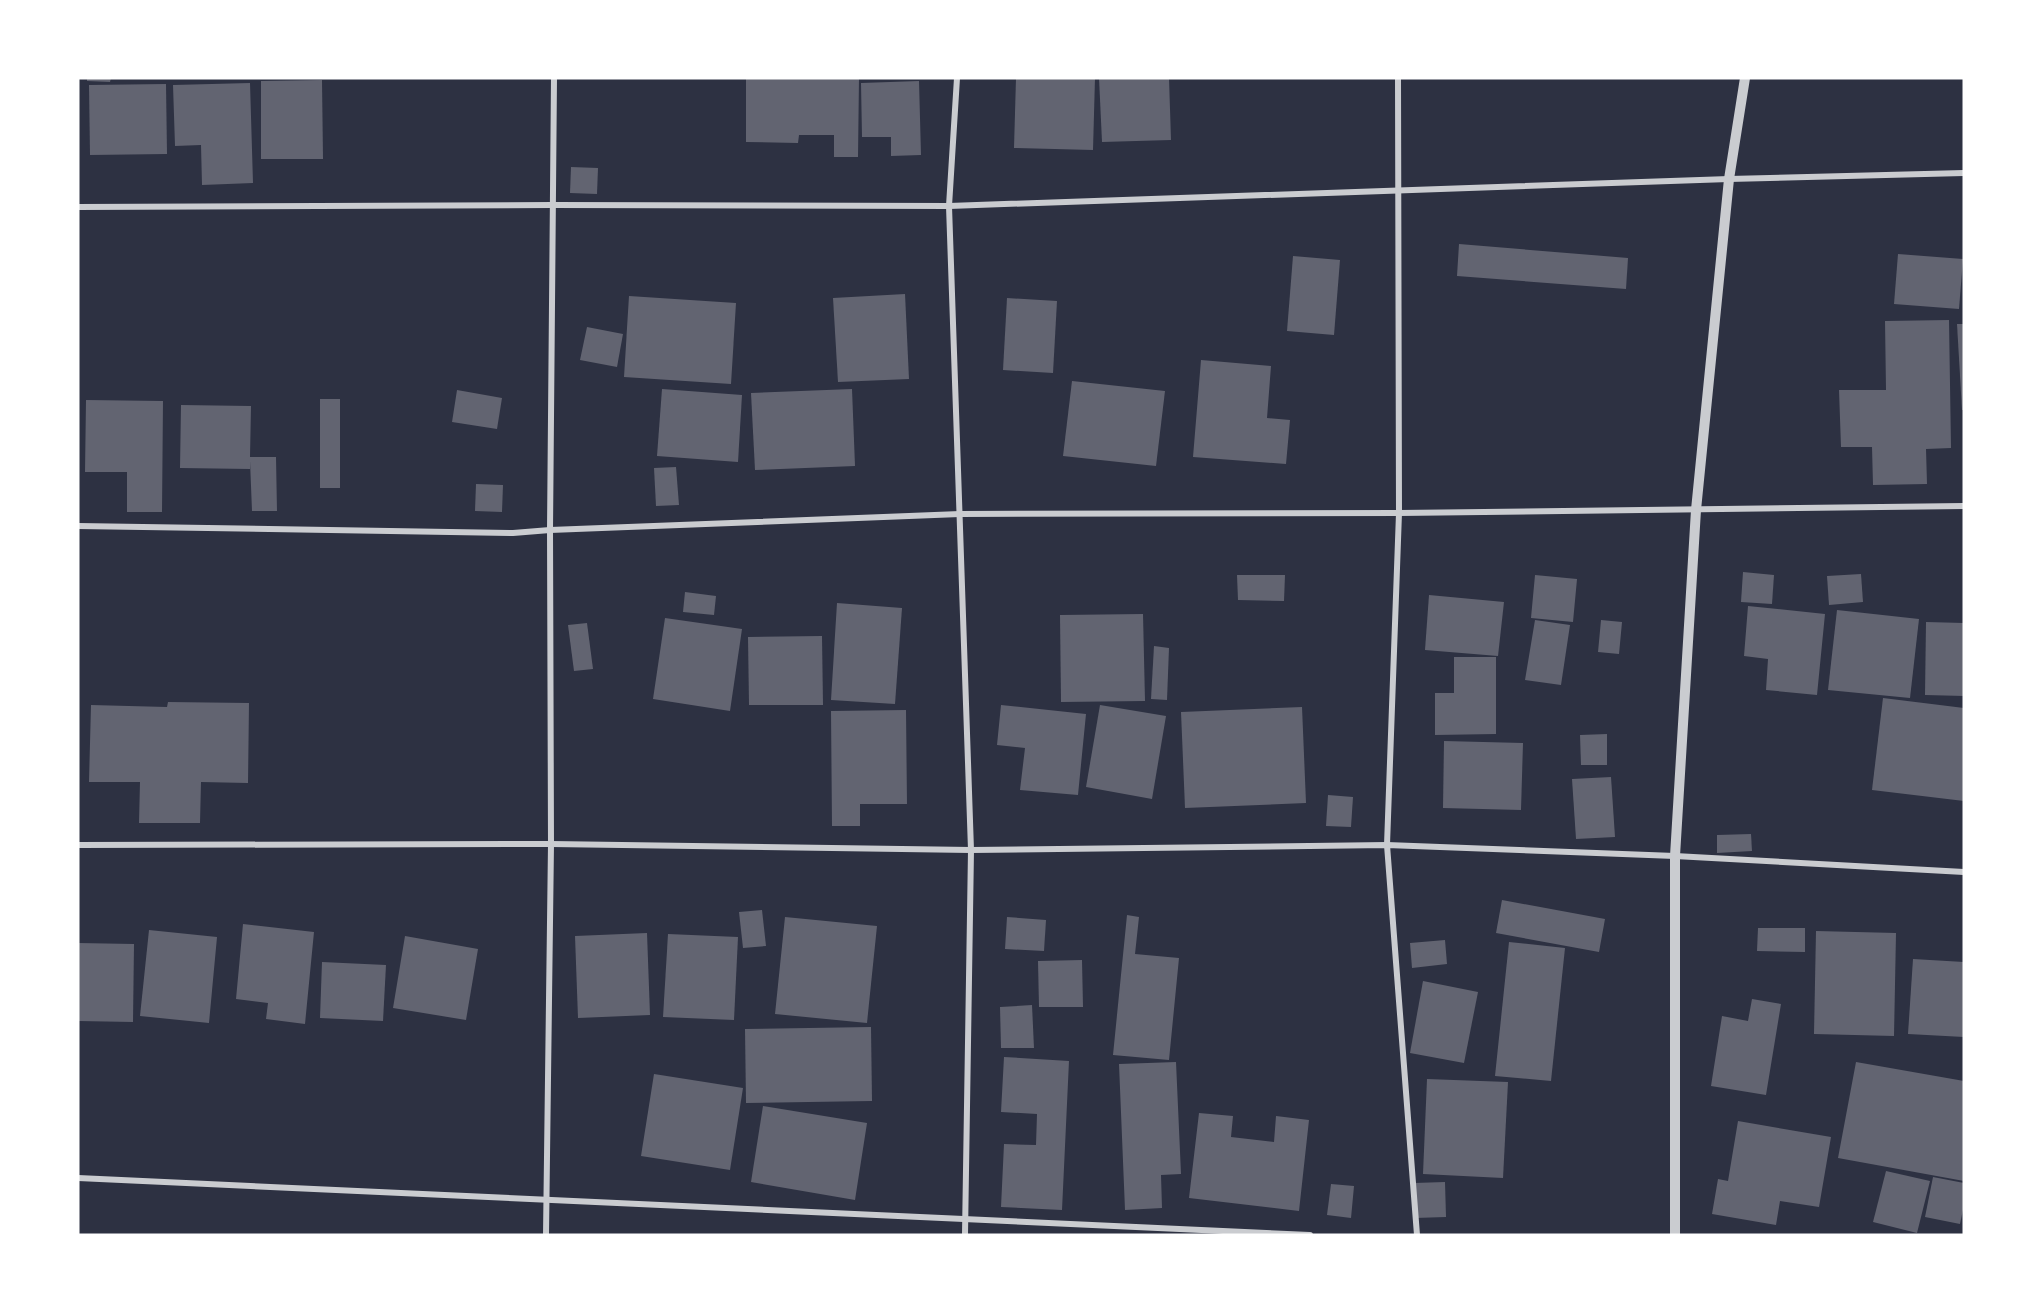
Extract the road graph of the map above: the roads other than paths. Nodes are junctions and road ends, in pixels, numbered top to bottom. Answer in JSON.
{"nodes":[{"id":1,"x":554,"y":78,"type":"edge"},
{"id":2,"x":957,"y":78,"type":"edge"},
{"id":3,"x":1398,"y":78,"type":"edge"},
{"id":4,"x":1745,"y":78,"type":"edge"},
{"id":5,"x":1964,"y":173,"type":"edge"},
{"id":6,"x":1729,"y":178,"type":"junction"},
{"id":7,"x":1398,"y":191,"type":"junction"},
{"id":8,"x":553,"y":205,"type":"junction"},
{"id":9,"x":949,"y":206,"type":"junction"},
{"id":10,"x":78,"y":207,"type":"edge"},
{"id":11,"x":1964,"y":506,"type":"edge"},
{"id":12,"x":1696,"y":510,"type":"junction"},
{"id":13,"x":1399,"y":513,"type":"junction"},
{"id":14,"x":960,"y":514,"type":"junction"},
{"id":15,"x":78,"y":526,"type":"edge"},
{"id":16,"x":550,"y":530,"type":"junction"},
{"id":17,"x":551,"y":844,"type":"junction"},
{"id":18,"x":78,"y":845,"type":"edge"},
{"id":19,"x":1387,"y":845,"type":"junction"},
{"id":20,"x":971,"y":850,"type":"junction"},
{"id":21,"x":1675,"y":856,"type":"junction"},
{"id":22,"x":1964,"y":872,"type":"edge"},
{"id":23,"x":78,"y":1178,"type":"edge"},
{"id":24,"x":547,"y":1200,"type":"junction"},
{"id":25,"x":965,"y":1219,"type":"junction"},
{"id":26,"x":546,"y":1235,"type":"edge"},
{"id":27,"x":965,"y":1235,"type":"edge"},
{"id":28,"x":1310,"y":1235,"type":"edge"},
{"id":29,"x":1417,"y":1235,"type":"edge"},
{"id":30,"x":1675,"y":1235,"type":"edge"}],
"edges":[{"from":1,"to":8,"type":"street"},
{"from":2,"to":9,"type":"street"},
{"from":3,"to":7,"type":"street"},
{"from":4,"to":6,"type":"street"},
{"from":5,"to":6,"type":"street"},
{"from":6,"to":7,"type":"street"},
{"from":6,"to":12,"type":"street"},
{"from":7,"to":9,"type":"street"},
{"from":7,"to":13,"type":"street"},
{"from":8,"to":9,"type":"street"},
{"from":8,"to":10,"type":"street"},
{"from":8,"to":16,"type":"street"},
{"from":9,"to":14,"type":"street"},
{"from":11,"to":12,"type":"street"},
{"from":12,"to":13,"type":"street"},
{"from":12,"to":21,"type":"street"},
{"from":13,"to":14,"type":"street"},
{"from":13,"to":19,"type":"street"},
{"from":14,"to":16,"type":"street"},
{"from":14,"to":20,"type":"street"},
{"from":15,"to":16,"type":"street"},
{"from":16,"to":17,"type":"street"},
{"from":17,"to":18,"type":"street"},
{"from":17,"to":20,"type":"street"},
{"from":17,"to":24,"type":"street"},
{"from":19,"to":20,"type":"street"},
{"from":19,"to":21,"type":"street"},
{"from":19,"to":29,"type":"street"},
{"from":20,"to":25,"type":"street"},
{"from":21,"to":22,"type":"street"},
{"from":21,"to":30,"type":"street"},
{"from":23,"to":24,"type":"street"},
{"from":24,"to":25,"type":"street"},
{"from":24,"to":26,"type":"street"},
{"from":25,"to":27,"type":"street"},
{"from":25,"to":28,"type":"street"}]}
